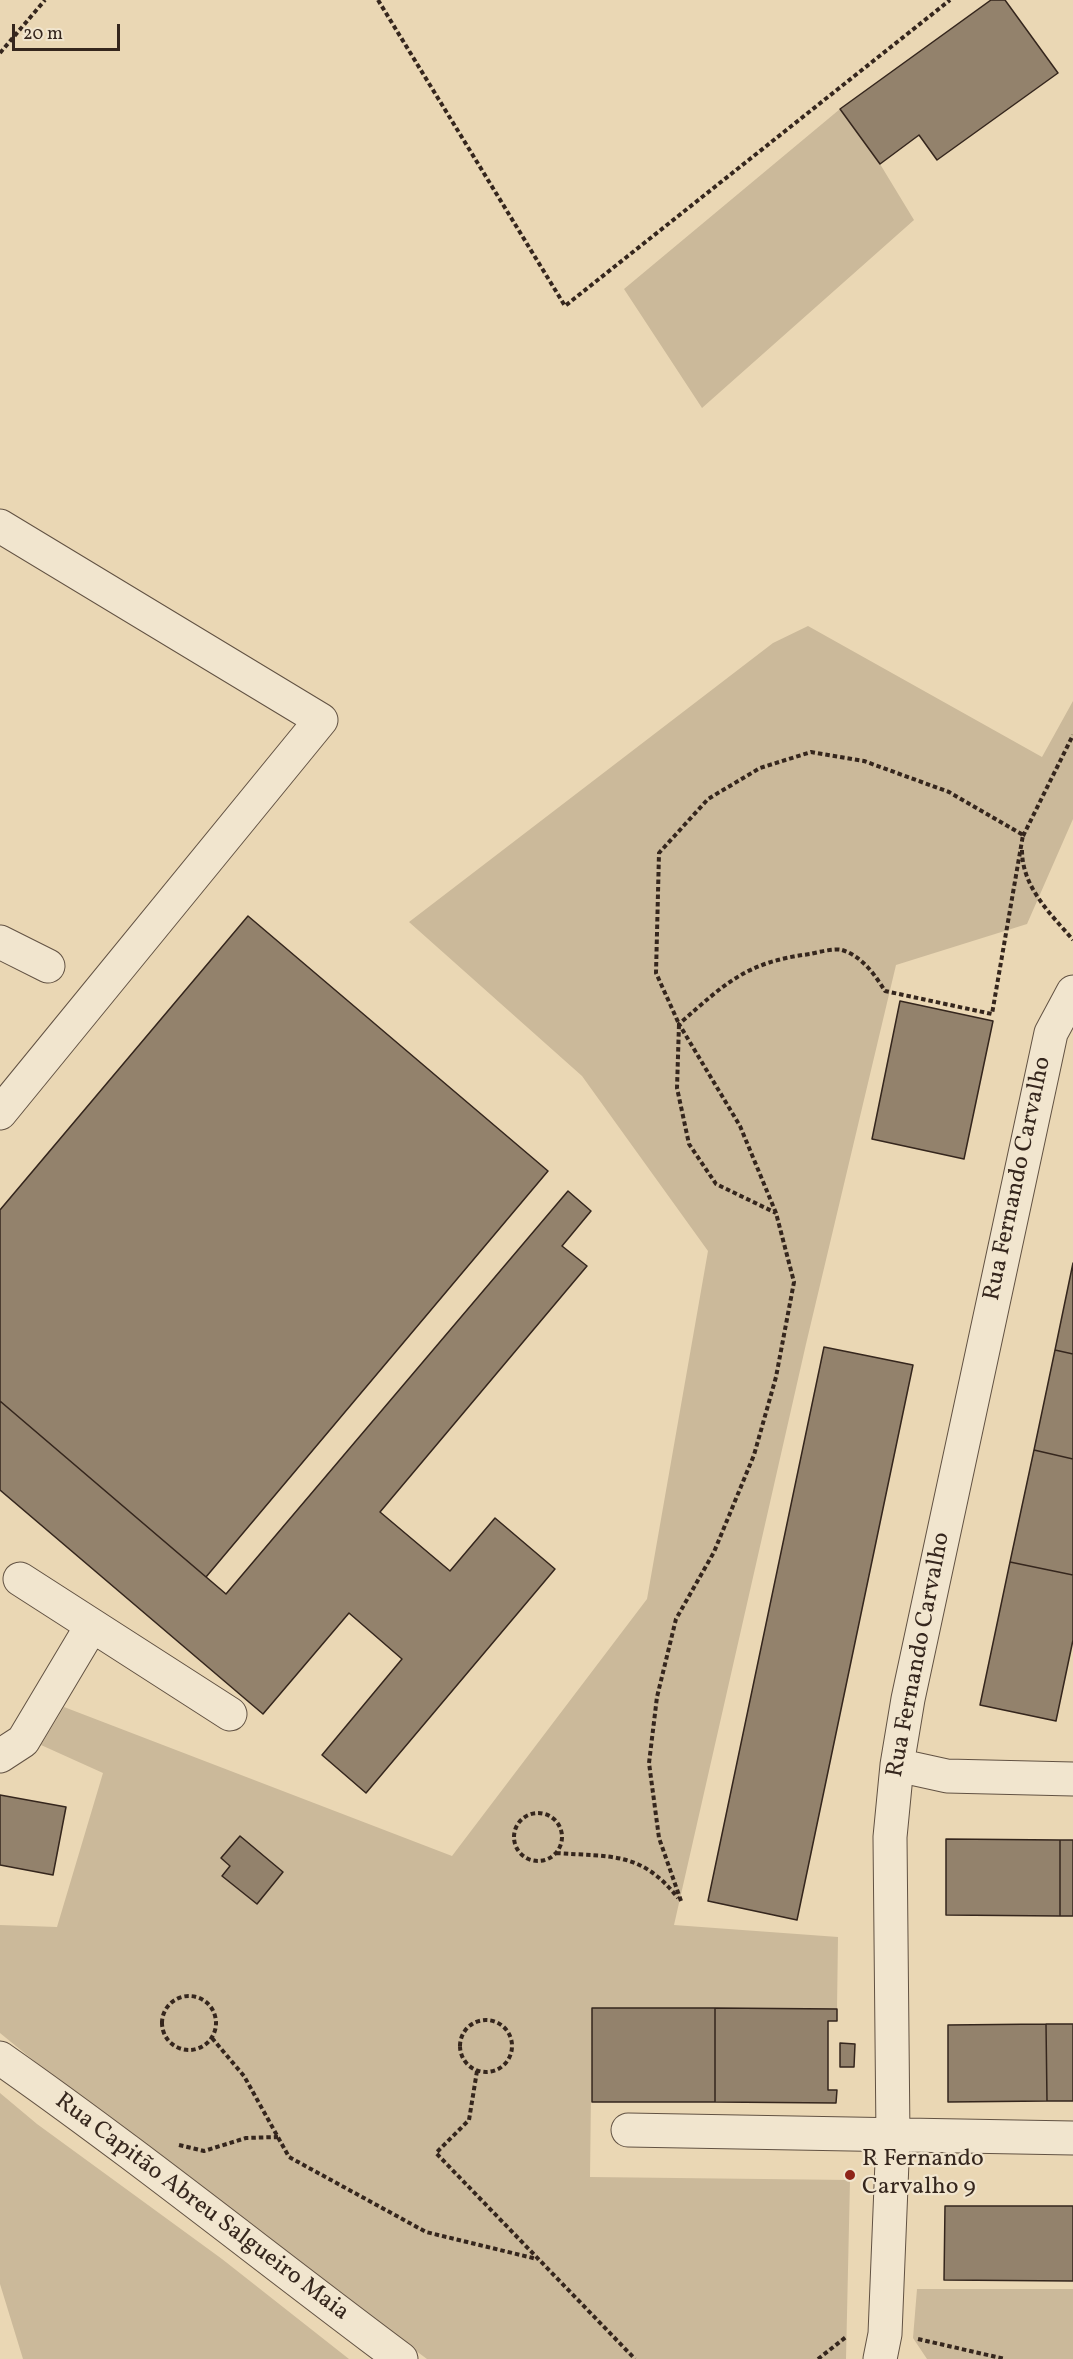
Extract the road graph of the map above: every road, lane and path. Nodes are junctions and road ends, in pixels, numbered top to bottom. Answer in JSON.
{"nodes":[{"id":1,"x":45,"y":0,"type":"edge"},
{"id":2,"x":378,"y":0,"type":"edge"},
{"id":3,"x":950,"y":0,"type":"edge"},
{"id":4,"x":0,"y":53,"type":"edge"},
{"id":5,"x":0,"y":526,"type":"edge"},
{"id":6,"x":1073,"y":735,"type":"edge"},
{"id":7,"x":1023,"y":835,"type":"junction"},
{"id":8,"x":1073,"y":940,"type":"edge"},
{"id":9,"x":0,"y":942,"type":"edge"},
{"id":10,"x":48,"y":966,"type":"dead end"},
{"id":11,"x":1073,"y":992,"type":"edge"},
{"id":12,"x":679,"y":1024,"type":"junction"},
{"id":13,"x":0,"y":1113,"type":"edge"},
{"id":14,"x":776,"y":1213,"type":"junction"},
{"id":15,"x":20,"y":1580,"type":"dead end"},
{"id":16,"x":91,"y":1627,"type":"junction"},
{"id":17,"x":230,"y":1714,"type":"dead end"},
{"id":18,"x":0,"y":1756,"type":"edge"},
{"id":19,"x":897,"y":1765,"type":"junction"},
{"id":20,"x":1073,"y":1779,"type":"edge"},
{"id":21,"x":556,"y":1853,"type":"junction"},
{"id":22,"x":212,"y":2038,"type":"junction"},
{"id":23,"x":0,"y":2058,"type":"edge"},
{"id":24,"x":477,"y":2071,"type":"junction"},
{"id":25,"x":627,"y":2130,"type":"dead end"},
{"id":26,"x":278,"y":2137,"type":"junction"},
{"id":27,"x":893,"y":2137,"type":"junction"},
{"id":28,"x":1073,"y":2138,"type":"edge"},
{"id":29,"x":176,"y":2144,"type":"dead end"},
{"id":30,"x":537,"y":2259,"type":"junction"},
{"id":31,"x":846,"y":2337,"type":"dead end"},
{"id":32,"x":894,"y":2347,"type":"edge"},
{"id":33,"x":401,"y":2359,"type":"edge"},
{"id":34,"x":635,"y":2359,"type":"edge"},
{"id":35,"x":818,"y":2359,"type":"edge"},
{"id":36,"x":1005,"y":2359,"type":"edge"}],
"edges":[{"from":1,"to":4,"type":"path"},
{"from":2,"to":3,"type":"path"},
{"from":5,"to":13,"type":"street"},
{"from":6,"to":7,"type":"path"},
{"from":7,"to":8,"type":"path"},
{"from":7,"to":12,"type":"path"},
{"from":7,"to":12,"type":"path"},
{"from":9,"to":10,"type":"street"},
{"from":11,"to":19,"type":"street","name":"Rua Fernando Carvalho"},
{"from":12,"to":14,"type":"path"},
{"from":12,"to":14,"type":"path"},
{"from":14,"to":21,"type":"path"},
{"from":15,"to":16,"type":"street"},
{"from":16,"to":17,"type":"street"},
{"from":16,"to":18,"type":"street"},
{"from":19,"to":20,"type":"street"},
{"from":19,"to":27,"type":"street","name":"Rua Fernando Carvalho"},
{"from":21,"to":21,"type":"path"},
{"from":22,"to":22,"type":"path"},
{"from":22,"to":26,"type":"path"},
{"from":23,"to":33,"type":"street","name":"Rua Capitão Abreu Salgueiro Maia"},
{"from":24,"to":24,"type":"path"},
{"from":24,"to":30,"type":"path"},
{"from":25,"to":27,"type":"street"},
{"from":26,"to":29,"type":"path"},
{"from":26,"to":30,"type":"path"},
{"from":27,"to":28,"type":"street"},
{"from":27,"to":32,"type":"street","name":"Rua Fernando Carvalho"},
{"from":30,"to":34,"type":"path"},
{"from":31,"to":35,"type":"path"},
{"from":32,"to":36,"type":"path"}]}
